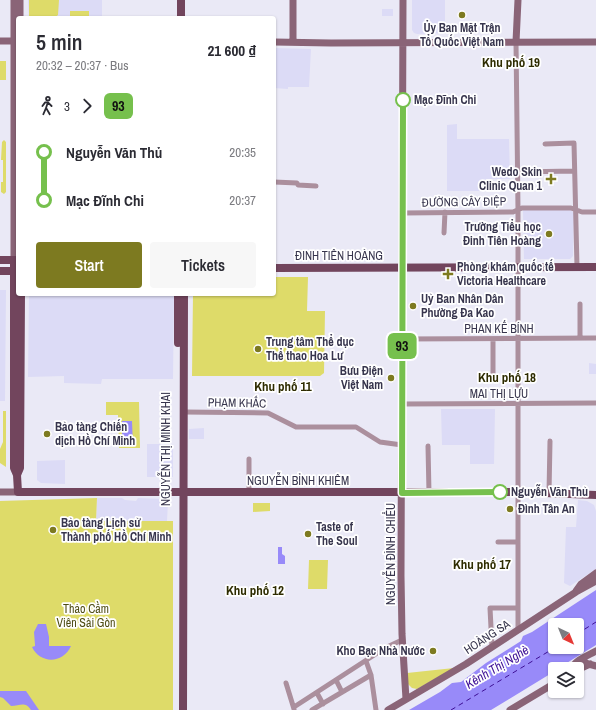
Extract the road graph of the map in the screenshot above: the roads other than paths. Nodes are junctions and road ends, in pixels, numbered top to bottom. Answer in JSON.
{"nodes":[{"id":1,"x":17,"y":0,"type":"edge"},
{"id":2,"x":181,"y":0,"type":"edge"},
{"id":3,"x":293,"y":0,"type":"edge"},
{"id":4,"x":404,"y":0,"type":"edge"},
{"id":5,"x":518,"y":0,"type":"edge"},
{"id":6,"x":17,"y":16,"type":"edge"},
{"id":7,"x":20,"y":16,"type":"edge"},
{"id":8,"x":182,"y":16,"type":"edge"},
{"id":9,"x":0,"y":41,"type":"edge"},
{"id":10,"x":16,"y":41,"type":"edge"},
{"id":11,"x":276,"y":42,"type":"edge"},
{"id":12,"x":293,"y":42,"type":"junction"},
{"id":13,"x":516,"y":42,"type":"junction"},
{"id":14,"x":596,"y":42,"type":"edge"},
{"id":15,"x":403,"y":43,"type":"junction"},
{"id":16,"x":545,"y":144,"type":"dead end"},
{"id":17,"x":574,"y":171,"type":"junction"},
{"id":18,"x":518,"y":172,"type":"junction"},
{"id":19,"x":276,"y":182,"type":"edge"},
{"id":20,"x":316,"y":186,"type":"dead end"},
{"id":21,"x":518,"y":210,"type":"junction"},
{"id":22,"x":575,"y":210,"type":"junction"},
{"id":23,"x":444,"y":212,"type":"junction"},
{"id":24,"x":596,"y":212,"type":"edge"},
{"id":25,"x":403,"y":213,"type":"junction"},
{"id":26,"x":444,"y":233,"type":"dead end"},
{"id":27,"x":0,"y":260,"type":"edge"},
{"id":28,"x":16,"y":260,"type":"edge"},
{"id":29,"x":577,"y":267,"type":"junction"},
{"id":30,"x":596,"y":267,"type":"edge"},
{"id":31,"x":276,"y":268,"type":"edge"},
{"id":32,"x":402,"y":268,"type":"junction"},
{"id":33,"x":518,"y":268,"type":"junction"},
{"id":34,"x":0,"y":271,"type":"edge"},
{"id":35,"x":16,"y":271,"type":"edge"},
{"id":36,"x":16,"y":296,"type":"edge"},
{"id":37,"x":21,"y":296,"type":"edge"},
{"id":38,"x":178,"y":296,"type":"edge"},
{"id":39,"x":184,"y":296,"type":"edge"},
{"id":40,"x":580,"y":304,"type":"dead end"},
{"id":41,"x":402,"y":338,"type":"junction"},
{"id":42,"x":580,"y":338,"type":"junction"},
{"id":43,"x":596,"y":338,"type":"edge"},
{"id":44,"x":493,"y":339,"type":"junction"},
{"id":45,"x":518,"y":339,"type":"junction"},
{"id":46,"x":181,"y":340,"type":"junction"},
{"id":47,"x":17,"y":376,"type":"junction"},
{"id":48,"x":493,"y":377,"type":"dead end"},
{"id":49,"x":596,"y":403,"type":"edge"},
{"id":50,"x":402,"y":404,"type":"junction"},
{"id":51,"x":517,"y":404,"type":"junction"},
{"id":52,"x":181,"y":412,"type":"junction"},
{"id":53,"x":550,"y":441,"type":"dead end"},
{"id":54,"x":402,"y":445,"type":"junction"},
{"id":55,"x":428,"y":446,"type":"dead end"},
{"id":56,"x":248,"y":459,"type":"dead end"},
{"id":57,"x":0,"y":492,"type":"edge"},
{"id":58,"x":18,"y":492,"type":"junction"},
{"id":59,"x":181,"y":492,"type":"junction"},
{"id":60,"x":518,"y":492,"type":"junction"},
{"id":61,"x":249,"y":493,"type":"junction"},
{"id":62,"x":402,"y":493,"type":"junction"},
{"id":63,"x":429,"y":493,"type":"junction"},
{"id":64,"x":548,"y":493,"type":"junction"},
{"id":65,"x":596,"y":495,"type":"edge"},
{"id":66,"x":498,"y":542,"type":"dead end"},
{"id":67,"x":518,"y":542,"type":"junction"},
{"id":68,"x":596,"y":573,"type":"edge"},
{"id":69,"x":596,"y":581,"type":"edge"},
{"id":70,"x":576,"y":592,"type":"junction"},
{"id":71,"x":180,"y":605,"type":"junction"},
{"id":72,"x":518,"y":608,"type":"junction"},
{"id":73,"x":518,"y":630,"type":"junction"},
{"id":74,"x":402,"y":640,"type":"junction"},
{"id":75,"x":492,"y":647,"type":"junction"},
{"id":76,"x":594,"y":652,"type":"edge"},
{"id":77,"x":366,"y":661,"type":"junction"},
{"id":78,"x":579,"y":662,"type":"edge"},
{"id":79,"x":590,"y":663,"type":"edge"},
{"id":80,"x":371,"y":675,"type":"junction"},
{"id":81,"x":336,"y":680,"type":"junction"},
{"id":82,"x":286,"y":683,"type":"dead end"},
{"id":83,"x":548,"y":687,"type":"edge"},
{"id":84,"x":342,"y":692,"type":"junction"},
{"id":85,"x":317,"y":693,"type":"junction"},
{"id":86,"x":406,"y":699,"type":"junction"},
{"id":87,"x":323,"y":704,"type":"junction"},
{"id":88,"x":294,"y":709,"type":"edge"},
{"id":89,"x":178,"y":710,"type":"edge"},
{"id":90,"x":183,"y":710,"type":"edge"},
{"id":91,"x":312,"y":710,"type":"edge"},
{"id":92,"x":376,"y":710,"type":"edge"},
{"id":93,"x":388,"y":710,"type":"edge"},
{"id":94,"x":510,"y":710,"type":"edge"}],
"edges":[{"from":1,"to":6,"type":"street"},
{"from":1,"to":7,"type":"street"},
{"from":2,"to":8,"type":"main road"},
{"from":3,"to":12,"type":"street"},
{"from":4,"to":15,"type":"street","name":"NGUYỄN ĐÌNH CHIỂU"},
{"from":5,"to":13,"type":"street"},
{"from":9,"to":10,"type":"street"},
{"from":10,"to":28,"type":"street"},
{"from":11,"to":12,"type":"street"},
{"from":12,"to":15,"type":"street"},
{"from":13,"to":14,"type":"street"},
{"from":13,"to":15,"type":"street"},
{"from":13,"to":18,"type":"street"},
{"from":15,"to":25,"type":"street","name":"NGUYỄN ĐÌNH CHIỂU"},
{"from":16,"to":17,"type":"street"},
{"from":17,"to":18,"type":"street"},
{"from":17,"to":22,"type":"street"},
{"from":18,"to":21,"type":"street"},
{"from":19,"to":20,"type":"street"},
{"from":21,"to":22,"type":"street","name":"ĐƯỜNG CÂY ĐIỆP"},
{"from":21,"to":23,"type":"street","name":"ĐƯỜNG CÂY ĐIỆP"},
{"from":21,"to":33,"type":"street"},
{"from":22,"to":24,"type":"street","name":"ĐƯỜNG CÂY ĐIỆP"},
{"from":22,"to":29,"type":"street"},
{"from":23,"to":25,"type":"street","name":"ĐƯỜNG CÂY ĐIỆP"},
{"from":23,"to":26,"type":"street"},
{"from":25,"to":32,"type":"street","name":"NGUYỄN ĐÌNH CHIỂU"},
{"from":27,"to":28,"type":"main road"},
{"from":28,"to":35,"type":"main road"},
{"from":29,"to":30,"type":"main road","name":"ĐINH TIÊN HOÀNG"},
{"from":29,"to":33,"type":"main road","name":"ĐINH TIÊN HOÀNG"},
{"from":31,"to":32,"type":"main road","name":"ĐINH TIÊN HOÀNG"},
{"from":32,"to":33,"type":"main road","name":"ĐINH TIÊN HOÀNG"},
{"from":32,"to":41,"type":"street","name":"NGUYỄN ĐÌNH CHIỂU"},
{"from":33,"to":45,"type":"street"},
{"from":34,"to":35,"type":"main road"},
{"from":36,"to":47,"type":"main road"},
{"from":37,"to":47,"type":"main road"},
{"from":38,"to":46,"type":"main road","name":"NGUYỄN THỊ MINH KHAI"},
{"from":39,"to":46,"type":"main road","name":"NGUYỄN THỊ MINH KHAI"},
{"from":40,"to":42,"type":"street"},
{"from":41,"to":44,"type":"street","name":"PHAN KẾ BÍNH"},
{"from":41,"to":50,"type":"street","name":"NGUYỄN ĐÌNH CHIỂU"},
{"from":42,"to":43,"type":"street","name":"PHAN KẾ BÍNH"},
{"from":42,"to":45,"type":"street","name":"PHAN KẾ BÍNH"},
{"from":44,"to":45,"type":"street","name":"PHAN KẾ BÍNH"},
{"from":44,"to":48,"type":"street"},
{"from":45,"to":51,"type":"street"},
{"from":46,"to":52,"type":"main road","name":"NGUYỄN THỊ MINH KHAI"},
{"from":47,"to":58,"type":"main road"},
{"from":49,"to":51,"type":"street","name":"MAI THỊ LỰU"},
{"from":50,"to":51,"type":"street","name":"MAI THỊ LỰU"},
{"from":50,"to":54,"type":"street","name":"NGUYỄN ĐÌNH CHIỂU"},
{"from":51,"to":60,"type":"street"},
{"from":52,"to":54,"type":"street","name":"PHẠM KHẮC"},
{"from":52,"to":59,"type":"main road","name":"NGUYỄN THỊ MINH KHAI"},
{"from":53,"to":64,"type":"street"},
{"from":54,"to":62,"type":"street","name":"NGUYỄN ĐÌNH CHIỂU"},
{"from":55,"to":63,"type":"street"},
{"from":56,"to":61,"type":"street"},
{"from":57,"to":58,"type":"street","name":"NGUYỄN BỈNH KHIÊM"},
{"from":58,"to":59,"type":"main road","name":"NGUYỄN BỈNH KHIÊM"},
{"from":59,"to":61,"type":"main road","name":"NGUYỄN BỈNH KHIÊM"},
{"from":59,"to":71,"type":"main road","name":"NGUYỄN THỊ MINH KHAI"},
{"from":60,"to":63,"type":"main road","name":"NGUYỄN BỈNH KHIÊM"},
{"from":60,"to":64,"type":"main road","name":"NGUYỄN BỈNH KHIÊM"},
{"from":60,"to":67,"type":"street"},
{"from":61,"to":62,"type":"main road","name":"NGUYỄN BỈNH KHIÊM"},
{"from":62,"to":63,"type":"main road","name":"NGUYỄN BỈNH KHIÊM"},
{"from":62,"to":74,"type":"street","name":"NGUYỄN ĐÌNH CHIỂU"},
{"from":64,"to":65,"type":"main road","name":"NGUYỄN BỈNH KHIÊM"},
{"from":66,"to":67,"type":"street"},
{"from":67,"to":72,"type":"street"},
{"from":68,"to":70,"type":"street"},
{"from":69,"to":70,"type":"street","name":"HOÀNG SA"},
{"from":70,"to":73,"type":"street","name":"HOÀNG SA"},
{"from":71,"to":89,"type":"main road","name":"NGUYỄN THỊ MINH KHAI"},
{"from":71,"to":90,"type":"main road","name":"NGUYỄN THỊ MINH KHAI"},
{"from":72,"to":73,"type":"street"},
{"from":72,"to":75,"type":"street"},
{"from":73,"to":75,"type":"street","name":"HOÀNG SA"},
{"from":74,"to":77,"type":"street"},
{"from":74,"to":86,"type":"street","name":"NGUYỄN ĐÌNH CHIỂU"},
{"from":75,"to":86,"type":"street","name":"HOÀNG SA"},
{"from":76,"to":78,"type":"street"},
{"from":76,"to":79,"type":"street"},
{"from":77,"to":80,"type":"street"},
{"from":77,"to":81,"type":"street"},
{"from":80,"to":84,"type":"street"},
{"from":80,"to":92,"type":"street"},
{"from":81,"to":84,"type":"street"},
{"from":81,"to":85,"type":"street"},
{"from":82,"to":88,"type":"street"},
{"from":83,"to":94,"type":"street"},
{"from":84,"to":87,"type":"street"},
{"from":85,"to":87,"type":"street"},
{"from":85,"to":88,"type":"street"},
{"from":86,"to":93,"type":"street","name":"HOÀNG SA"},
{"from":87,"to":91,"type":"street"}]}
